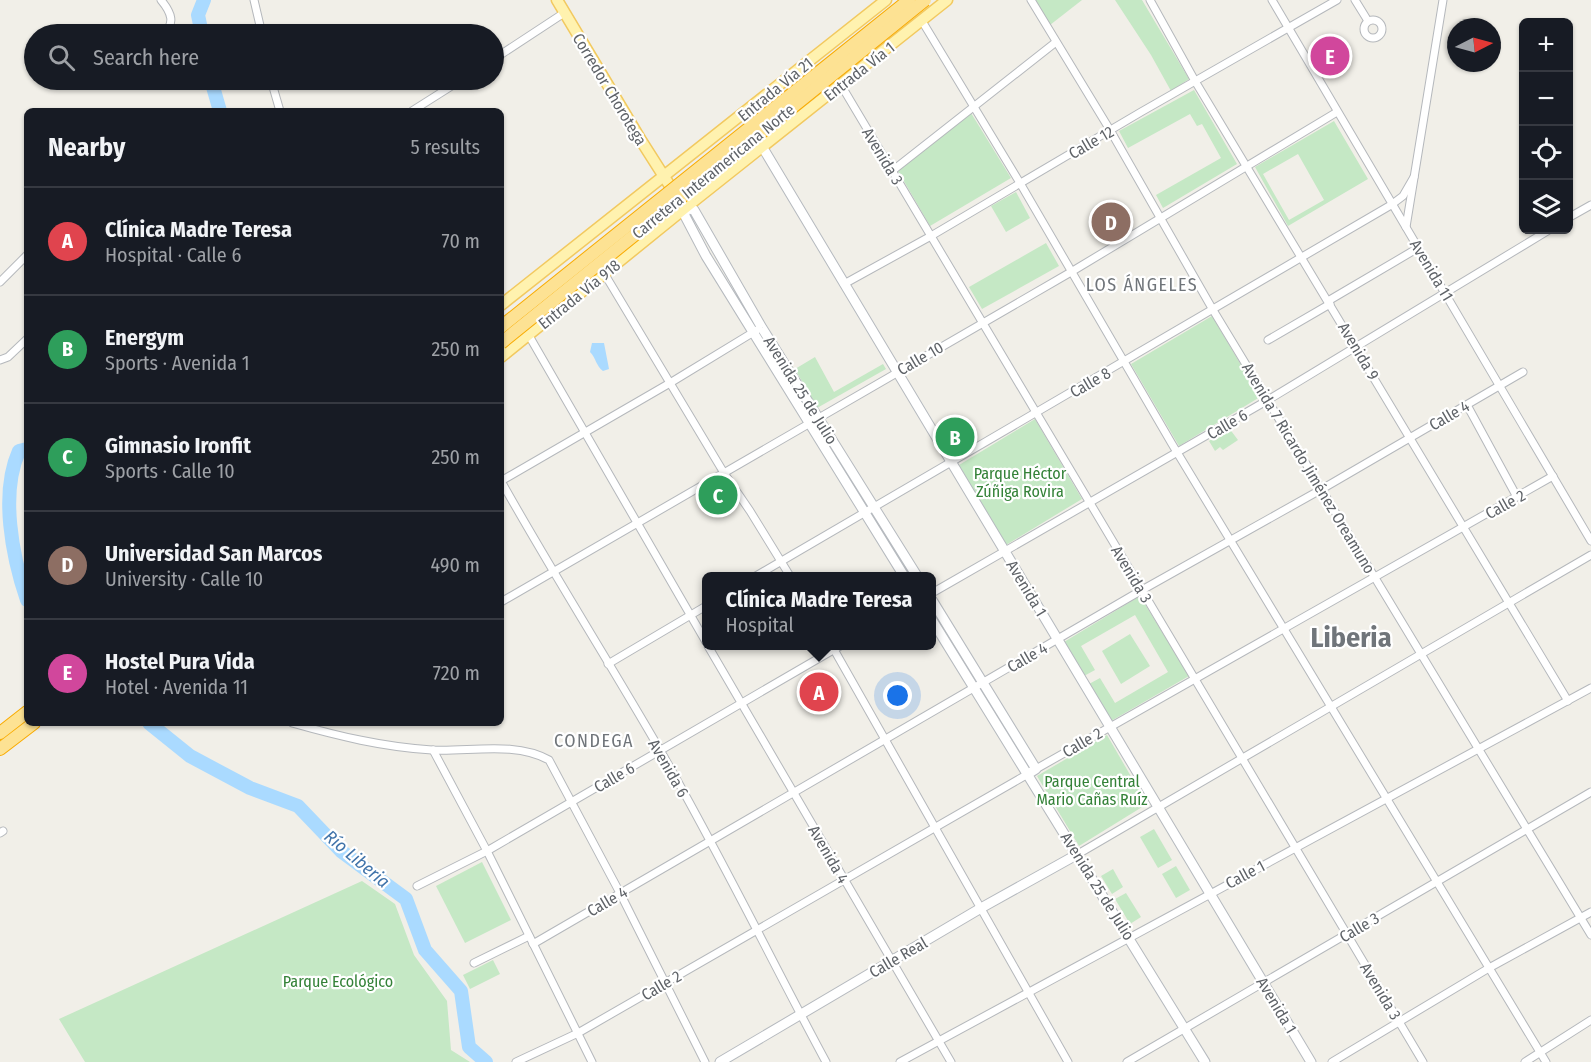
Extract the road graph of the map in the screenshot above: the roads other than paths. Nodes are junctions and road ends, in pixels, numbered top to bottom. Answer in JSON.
{"nodes":[{"id":1,"x":161,"y":0,"type":"edge"},
{"id":2,"x":254,"y":0,"type":"edge"},
{"id":3,"x":557,"y":0,"type":"edge"},
{"id":4,"x":886,"y":0,"type":"edge"},
{"id":5,"x":909,"y":0,"type":"edge"},
{"id":6,"x":925,"y":0,"type":"edge"},
{"id":7,"x":947,"y":0,"type":"edge"},
{"id":8,"x":1031,"y":0,"type":"edge"},
{"id":9,"x":1150,"y":0,"type":"edge"},
{"id":10,"x":1272,"y":0,"type":"edge"},
{"id":11,"x":1337,"y":0,"type":"edge"},
{"id":12,"x":1355,"y":0,"type":"edge"},
{"id":13,"x":1443,"y":0,"type":"edge"},
{"id":14,"x":564,"y":13,"type":"junction"},
{"id":15,"x":922,"y":21,"type":"junction"},
{"id":16,"x":1368,"y":21,"type":"dead end"},
{"id":17,"x":171,"y":24,"type":"edge"},
{"id":18,"x":260,"y":24,"type":"edge"},
{"id":19,"x":1289,"y":28,"type":"junction"},
{"id":20,"x":1056,"y":42,"type":"junction"},
{"id":21,"x":504,"y":52,"type":"edge"},
{"id":22,"x":1195,"y":81,"type":"junction"},
{"id":23,"x":841,"y":85,"type":"junction"},
{"id":24,"x":274,"y":90,"type":"edge"},
{"id":25,"x":445,"y":90,"type":"edge"},
{"id":26,"x":973,"y":106,"type":"junction"},
{"id":27,"x":279,"y":108,"type":"edge"},
{"id":28,"x":417,"y":108,"type":"edge"},
{"id":29,"x":1337,"y":112,"type":"junction"},
{"id":30,"x":743,"y":115,"type":"junction"},
{"id":31,"x":1110,"y":130,"type":"junction"},
{"id":32,"x":762,"y":146,"type":"junction"},
{"id":33,"x":1247,"y":167,"type":"junction"},
{"id":34,"x":892,"y":171,"type":"junction"},
{"id":35,"x":663,"y":177,"type":"junction"},
{"id":36,"x":1414,"y":177,"type":"junction"},
{"id":37,"x":1020,"y":183,"type":"junction"},
{"id":38,"x":1391,"y":205,"type":"junction"},
{"id":39,"x":1591,"y":205,"type":"edge"},
{"id":40,"x":685,"y":208,"type":"junction"},
{"id":41,"x":1573,"y":216,"type":"edge"},
{"id":42,"x":1160,"y":217,"type":"junction"},
{"id":43,"x":1406,"y":227,"type":"junction"},
{"id":44,"x":1543,"y":234,"type":"edge"},
{"id":45,"x":588,"y":236,"type":"junction"},
{"id":46,"x":931,"y":236,"type":"junction"},
{"id":47,"x":574,"y":247,"type":"junction"},
{"id":48,"x":1418,"y":248,"type":"junction"},
{"id":49,"x":24,"y":258,"type":"edge"},
{"id":50,"x":1301,"y":258,"type":"junction"},
{"id":51,"x":1071,"y":272,"type":"junction"},
{"id":52,"x":604,"y":273,"type":"junction"},
{"id":53,"x":0,"y":282,"type":"edge"},
{"id":54,"x":844,"y":284,"type":"junction"},
{"id":55,"x":1445,"y":292,"type":"junction"},
{"id":56,"x":1329,"y":302,"type":"junction"},
{"id":57,"x":504,"y":304,"type":"edge"},
{"id":58,"x":1213,"y":310,"type":"junction"},
{"id":59,"x":982,"y":322,"type":"junction"},
{"id":60,"x":504,"y":325,"type":"edge"},
{"id":61,"x":762,"y":328,"type":"junction"},
{"id":62,"x":752,"y":333,"type":"junction"},
{"id":63,"x":528,"y":334,"type":"junction"},
{"id":64,"x":1268,"y":340,"type":"dead end"},
{"id":65,"x":504,"y":341,"type":"edge"},
{"id":66,"x":24,"y":342,"type":"edge"},
{"id":67,"x":1356,"y":347,"type":"junction"},
{"id":68,"x":504,"y":354,"type":"edge"},
{"id":69,"x":0,"y":360,"type":"edge"},
{"id":70,"x":1124,"y":362,"type":"junction"},
{"id":71,"x":897,"y":372,"type":"junction"},
{"id":72,"x":1523,"y":372,"type":"dead end"},
{"id":73,"x":670,"y":383,"type":"junction"},
{"id":74,"x":1500,"y":386,"type":"junction"},
{"id":75,"x":1268,"y":400,"type":"junction"},
{"id":76,"x":1467,"y":405,"type":"junction"},
{"id":77,"x":1036,"y":414,"type":"junction"},
{"id":78,"x":818,"y":418,"type":"junction"},
{"id":79,"x":808,"y":423,"type":"junction"},
{"id":80,"x":585,"y":431,"type":"junction"},
{"id":81,"x":1411,"y":437,"type":"junction"},
{"id":82,"x":1178,"y":452,"type":"junction"},
{"id":83,"x":952,"y":463,"type":"junction"},
{"id":84,"x":724,"y":473,"type":"junction"},
{"id":85,"x":1554,"y":476,"type":"junction"},
{"id":86,"x":504,"y":479,"type":"edge"},
{"id":87,"x":504,"y":486,"type":"edge"},
{"id":88,"x":1322,"y":489,"type":"junction"},
{"id":89,"x":1516,"y":497,"type":"junction"},
{"id":90,"x":1089,"y":502,"type":"junction"},
{"id":91,"x":869,"y":510,"type":"junction"},
{"id":92,"x":638,"y":523,"type":"junction"},
{"id":93,"x":1463,"y":527,"type":"junction"},
{"id":94,"x":1230,"y":539,"type":"junction"},
{"id":95,"x":1591,"y":541,"type":"edge"},
{"id":96,"x":1004,"y":550,"type":"junction"},
{"id":97,"x":1591,"y":555,"type":"edge"},
{"id":98,"x":781,"y":562,"type":"junction"},
{"id":99,"x":552,"y":572,"type":"junction"},
{"id":100,"x":763,"y":572,"type":"edge"},
{"id":101,"x":787,"y":572,"type":"edge"},
{"id":102,"x":902,"y":572,"type":"edge"},
{"id":103,"x":914,"y":572,"type":"edge"},
{"id":104,"x":1375,"y":577,"type":"junction"},
{"id":105,"x":1142,"y":590,"type":"junction"},
{"id":106,"x":936,"y":591,"type":"edge"},
{"id":107,"x":504,"y":600,"type":"edge"},
{"id":108,"x":1508,"y":603,"type":"junction"},
{"id":109,"x":936,"y":607,"type":"edge"},
{"id":110,"x":702,"y":608,"type":"edge"},
{"id":111,"x":691,"y":615,"type":"junction"},
{"id":112,"x":936,"y":626,"type":"edge"},
{"id":113,"x":1284,"y":628,"type":"junction"},
{"id":114,"x":702,"y":635,"type":"edge"},
{"id":115,"x":1057,"y":639,"type":"junction"},
{"id":116,"x":710,"y":650,"type":"edge"},
{"id":117,"x":830,"y":650,"type":"edge"},
{"id":118,"x":837,"y":650,"type":"edge"},
{"id":119,"x":1421,"y":654,"type":"junction"},
{"id":120,"x":608,"y":664,"type":"junction"},
{"id":121,"x":1194,"y":678,"type":"junction"},
{"id":122,"x":979,"y":686,"type":"junction"},
{"id":123,"x":1591,"y":688,"type":"edge"},
{"id":124,"x":1568,"y":700,"type":"junction"},
{"id":125,"x":741,"y":703,"type":"junction"},
{"id":126,"x":1331,"y":706,"type":"junction"},
{"id":127,"x":24,"y":714,"type":"edge"},
{"id":128,"x":30,"y":726,"type":"edge"},
{"id":129,"x":303,"y":726,"type":"edge"},
{"id":130,"x":1110,"y":726,"type":"junction"},
{"id":131,"x":0,"y":733,"type":"edge"},
{"id":132,"x":885,"y":739,"type":"junction"},
{"id":133,"x":1477,"y":748,"type":"junction"},
{"id":134,"x":0,"y":749,"type":"edge"},
{"id":135,"x":433,"y":750,"type":"junction"},
{"id":136,"x":660,"y":750,"type":"junction"},
{"id":137,"x":1242,"y":759,"type":"junction"},
{"id":138,"x":1032,"y":772,"type":"junction"},
{"id":139,"x":793,"y":792,"type":"junction"},
{"id":140,"x":1591,"y":792,"type":"edge"},
{"id":141,"x":1386,"y":798,"type":"junction"},
{"id":142,"x":572,"y":802,"type":"junction"},
{"id":143,"x":1158,"y":807,"type":"junction"},
{"id":144,"x":935,"y":828,"type":"junction"},
{"id":145,"x":1527,"y":830,"type":"junction"},
{"id":146,"x":710,"y":841,"type":"junction"},
{"id":147,"x":1295,"y":848,"type":"junction"},
{"id":148,"x":487,"y":851,"type":"junction"},
{"id":149,"x":1078,"y":854,"type":"junction"},
{"id":150,"x":844,"y":881,"type":"junction"},
{"id":151,"x":1437,"y":881,"type":"junction"},
{"id":152,"x":417,"y":886,"type":"dead end"},
{"id":153,"x":620,"y":893,"type":"junction"},
{"id":154,"x":1210,"y":894,"type":"junction"},
{"id":155,"x":981,"y":908,"type":"junction"},
{"id":156,"x":1591,"y":912,"type":"edge"},
{"id":157,"x":1580,"y":918,"type":"junction"},
{"id":158,"x":758,"y":930,"type":"junction"},
{"id":159,"x":1347,"y":934,"type":"junction"},
{"id":160,"x":1591,"y":934,"type":"edge"},
{"id":161,"x":529,"y":936,"type":"junction"},
{"id":162,"x":1130,"y":938,"type":"junction"},
{"id":163,"x":533,"y":944,"type":"junction"},
{"id":164,"x":892,"y":961,"type":"junction"},
{"id":165,"x":474,"y":963,"type":"dead end"},
{"id":166,"x":1489,"y":968,"type":"junction"},
{"id":167,"x":666,"y":982,"type":"junction"},
{"id":168,"x":1263,"y":983,"type":"junction"},
{"id":169,"x":1029,"y":992,"type":"junction"},
{"id":170,"x":800,"y":1014,"type":"junction"},
{"id":171,"x":1591,"y":1020,"type":"edge"},
{"id":172,"x":1399,"y":1022,"type":"junction"},
{"id":173,"x":1185,"y":1028,"type":"junction"},
{"id":174,"x":578,"y":1033,"type":"junction"},
{"id":175,"x":939,"y":1041,"type":"junction"},
{"id":176,"x":1540,"y":1052,"type":"junction"},
{"id":177,"x":516,"y":1062,"type":"edge"},
{"id":178,"x":592,"y":1062,"type":"edge"},
{"id":179,"x":705,"y":1062,"type":"edge"},
{"id":180,"x":720,"y":1062,"type":"edge"},
{"id":181,"x":826,"y":1062,"type":"edge"},
{"id":182,"x":900,"y":1062,"type":"edge"},
{"id":183,"x":951,"y":1062,"type":"edge"},
{"id":184,"x":1068,"y":1062,"type":"edge"},
{"id":185,"x":1127,"y":1062,"type":"edge"},
{"id":186,"x":1205,"y":1062,"type":"edge"},
{"id":187,"x":1311,"y":1062,"type":"edge"},
{"id":188,"x":1332,"y":1062,"type":"edge"},
{"id":189,"x":1423,"y":1062,"type":"edge"},
{"id":190,"x":1525,"y":1062,"type":"edge"},
{"id":191,"x":1546,"y":1062,"type":"edge"}],
"edges":[{"from":1,"to":17,"type":"street"},
{"from":2,"to":18,"type":"street"},
{"from":3,"to":14,"type":"main road","name":"Corredor Chorotega"},
{"from":4,"to":30,"type":"main road","name":"Entrada Vía 21"},
{"from":5,"to":60,"type":"highway","name":"Carretera Interamericana Norte","bridge":true},
{"from":6,"to":65,"type":"highway","name":"Carretera Interamericana Norte","bridge":true},
{"from":7,"to":15,"type":"main road","name":"Entrada Vía 1"},
{"from":8,"to":20,"type":"street","name":"Avenida 7 Ricardo Jiménez Oreamuno"},
{"from":9,"to":22,"type":"street","name":"Avenida 9"},
{"from":10,"to":19,"type":"street","name":"Avenida 11"},
{"from":11,"to":19,"type":"street","name":"Calle 12"},
{"from":12,"to":16,"type":"street"},
{"from":13,"to":36,"type":"street"},
{"from":14,"to":21,"type":"street"},
{"from":14,"to":35,"type":"main road","name":"Corredor Chorotega"},
{"from":15,"to":23,"type":"main road","name":"Entrada Vía 1"},
{"from":15,"to":26,"type":"street"},
{"from":19,"to":22,"type":"street","name":"Calle 12"},
{"from":19,"to":29,"type":"street","name":"Avenida 11"},
{"from":20,"to":26,"type":"street"},
{"from":20,"to":31,"type":"street","name":"Avenida 7 Ricardo Jiménez Oreamuno"},
{"from":22,"to":31,"type":"street","name":"Calle 12"},
{"from":22,"to":33,"type":"street","name":"Avenida 9"},
{"from":23,"to":32,"type":"main road","name":"Entrada Vía 1"},
{"from":23,"to":34,"type":"street","name":"Avenida 3"},
{"from":24,"to":27,"type":"street"},
{"from":25,"to":28,"type":"street"},
{"from":26,"to":34,"type":"street"},
{"from":26,"to":37,"type":"street"},
{"from":29,"to":33,"type":"street","name":"Calle 10"},
{"from":29,"to":38,"type":"street","name":"Avenida 11"},
{"from":30,"to":32,"type":"street","name":"Avenida 1"},
{"from":30,"to":35,"type":"main road","name":"Entrada Vía 21"},
{"from":31,"to":37,"type":"street","name":"Calle 12"},
{"from":31,"to":42,"type":"street","name":"Avenida 7 Ricardo Jiménez Oreamuno"},
{"from":32,"to":40,"type":"main road","name":"Entrada Vía 1"},
{"from":32,"to":54,"type":"street","name":"Avenida 1"},
{"from":33,"to":42,"type":"street","name":"Calle 10"},
{"from":33,"to":50,"type":"street","name":"Avenida 9"},
{"from":34,"to":46,"type":"street","name":"Avenida 3"},
{"from":35,"to":40,"type":"main road","name":"Avenida 25 de Julio"},
{"from":35,"to":45,"type":"main road"},
{"from":36,"to":38,"type":"street","name":"Calle 8"},
{"from":36,"to":43,"type":"street"},
{"from":37,"to":46,"type":"street","name":"Calle 12"},
{"from":37,"to":51,"type":"street"},
{"from":38,"to":43,"type":"street","name":"Avenida 11"},
{"from":38,"to":50,"type":"street","name":"Calle 8"},
{"from":39,"to":41,"type":"street"},
{"from":40,"to":52,"type":"main road","name":"Entrada Vía 918"},
{"from":40,"to":61,"type":"street","name":"Avenida 25 de Julio"},
{"from":40,"to":62,"type":"street","name":"Avenida 25 de Julio"},
{"from":42,"to":51,"type":"street","name":"Calle 10"},
{"from":42,"to":58,"type":"street","name":"Avenida 7 Ricardo Jiménez Oreamuno"},
{"from":43,"to":48,"type":"street","name":"Avenida 11"},
{"from":44,"to":55,"type":"street","name":"Calle 6"},
{"from":45,"to":47,"type":"main road"},
{"from":45,"to":52,"type":"street"},
{"from":46,"to":54,"type":"street","name":"Calle 12"},
{"from":46,"to":59,"type":"street","name":"Avenida 3"},
{"from":47,"to":52,"type":"street"},
{"from":47,"to":57,"type":"main road"},
{"from":48,"to":55,"type":"street","name":"Avenida 11"},
{"from":48,"to":56,"type":"street"},
{"from":49,"to":53,"type":"street"},
{"from":50,"to":56,"type":"street","name":"Avenida 9"},
{"from":50,"to":58,"type":"street","name":"Calle 8"},
{"from":51,"to":59,"type":"street","name":"Calle 10"},
{"from":51,"to":70,"type":"street"},
{"from":52,"to":63,"type":"main road","name":"Entrada Vía 918"},
{"from":52,"to":73,"type":"street"},
{"from":54,"to":71,"type":"street","name":"Avenida 1"},
{"from":55,"to":67,"type":"street","name":"Calle 6"},
{"from":55,"to":74,"type":"street","name":"Avenida 11"},
{"from":56,"to":64,"type":"street"},
{"from":56,"to":67,"type":"street","name":"Avenida 9"},
{"from":58,"to":70,"type":"street","name":"Calle 8"},
{"from":58,"to":75,"type":"street","name":"Avenida 7 Ricardo Jiménez Oreamuno"},
{"from":59,"to":71,"type":"street","name":"Calle 10"},
{"from":59,"to":77,"type":"street","name":"Avenida 3"},
{"from":61,"to":62,"type":"street"},
{"from":61,"to":78,"type":"street","name":"Avenida 25 de Julio"},
{"from":62,"to":73,"type":"street"},
{"from":62,"to":79,"type":"street","name":"Avenida 25 de Julio"},
{"from":63,"to":68,"type":"main road","name":"Entrada Vía 918"},
{"from":63,"to":80,"type":"street","name":"Avenida 4"},
{"from":66,"to":69,"type":"street"},
{"from":67,"to":75,"type":"street","name":"Calle 6"},
{"from":67,"to":81,"type":"street","name":"Avenida 9"},
{"from":70,"to":77,"type":"street","name":"Calle 8"},
{"from":70,"to":82,"type":"street"},
{"from":71,"to":78,"type":"street","name":"Calle 10"},
{"from":71,"to":83,"type":"street","name":"Avenida 1"},
{"from":72,"to":74,"type":"street","name":"Calle 4"},
{"from":73,"to":80,"type":"street"},
{"from":73,"to":84,"type":"street"},
{"from":74,"to":76,"type":"street","name":"Calle 4"},
{"from":74,"to":85,"type":"street","name":"Avenida 11"},
{"from":75,"to":82,"type":"street","name":"Calle 6"},
{"from":75,"to":88,"type":"street","name":"Avenida 7 Ricardo Jiménez Oreamuno"},
{"from":76,"to":81,"type":"street","name":"Calle 4"},
{"from":76,"to":89,"type":"street"},
{"from":77,"to":83,"type":"street","name":"Calle 8"},
{"from":77,"to":90,"type":"street","name":"Avenida 3"},
{"from":78,"to":79,"type":"street","name":"Calle 10"},
{"from":78,"to":91,"type":"street","name":"Avenida 25 de Julio"},
{"from":79,"to":84,"type":"street","name":"Calle 10"},
{"from":79,"to":91,"type":"street","name":"Avenida 25 de Julio"},
{"from":80,"to":86,"type":"street"},
{"from":80,"to":92,"type":"street","name":"Avenida 4"},
{"from":81,"to":88,"type":"street","name":"Calle 4"},
{"from":81,"to":93,"type":"street","name":"Avenida 9"},
{"from":82,"to":90,"type":"street","name":"Calle 6"},
{"from":82,"to":94,"type":"street"},
{"from":83,"to":91,"type":"street","name":"Calle 8"},
{"from":83,"to":96,"type":"street","name":"Avenida 1"},
{"from":84,"to":92,"type":"street","name":"Calle 10"},
{"from":84,"to":98,"type":"street"},
{"from":85,"to":89,"type":"street","name":"Calle 2"},
{"from":85,"to":95,"type":"street","name":"Avenida 11"},
{"from":87,"to":99,"type":"street","name":"Avenida 6"},
{"from":88,"to":94,"type":"street","name":"Calle 4"},
{"from":88,"to":104,"type":"street","name":"Avenida 7 Ricardo Jiménez Oreamuno"},
{"from":89,"to":93,"type":"street","name":"Calle 2"},
{"from":90,"to":96,"type":"street","name":"Calle 6"},
{"from":90,"to":105,"type":"street","name":"Avenida 3"},
{"from":91,"to":98,"type":"street","name":"Calle 8"},
{"from":91,"to":102,"type":"street","name":"Avenida 25 de Julio"},
{"from":91,"to":103,"type":"street","name":"Avenida 25 de Julio"},
{"from":92,"to":99,"type":"street","name":"Calle 10"},
{"from":92,"to":111,"type":"street","name":"Avenida 4"},
{"from":93,"to":104,"type":"street","name":"Calle 2"},
{"from":93,"to":108,"type":"street","name":"Avenida 9"},
{"from":94,"to":105,"type":"street","name":"Calle 4"},
{"from":94,"to":113,"type":"street"},
{"from":96,"to":106,"type":"street","name":"Calle 6"},
{"from":96,"to":115,"type":"street","name":"Avenida 1"},
{"from":97,"to":108,"type":"street"},
{"from":98,"to":100,"type":"street","name":"Calle 8"},
{"from":98,"to":101,"type":"street"},
{"from":99,"to":107,"type":"street","name":"Calle 10"},
{"from":99,"to":120,"type":"street","name":"Avenida 6"},
{"from":104,"to":113,"type":"street","name":"Calle 2"},
{"from":104,"to":119,"type":"street","name":"Avenida 7 Ricardo Jiménez Oreamuno"},
{"from":105,"to":115,"type":"street","name":"Calle 4"},
{"from":105,"to":121,"type":"street","name":"Avenida 3"},
{"from":108,"to":119,"type":"street"},
{"from":108,"to":124,"type":"street","name":"Avenida 9"},
{"from":109,"to":122,"type":"street","name":"Avenida 25 de Julio"},
{"from":110,"to":111,"type":"street"},
{"from":111,"to":114,"type":"street","name":"Avenida 4"},
{"from":111,"to":120,"type":"street"},
{"from":112,"to":122,"type":"street","name":"Avenida 25 de Julio"},
{"from":113,"to":121,"type":"street","name":"Calle 2"},
{"from":113,"to":126,"type":"street"},
{"from":115,"to":122,"type":"street","name":"Calle 4"},
{"from":115,"to":130,"type":"street","name":"Avenida 1"},
{"from":116,"to":125,"type":"street","name":"Avenida 4"},
{"from":117,"to":125,"type":"street","name":"Calle 6"},
{"from":118,"to":132,"type":"street"},
{"from":119,"to":126,"type":"street"},
{"from":119,"to":133,"type":"street","name":"Avenida 7 Ricardo Jiménez Oreamuno"},
{"from":120,"to":136,"type":"street","name":"Avenida 6"},
{"from":121,"to":130,"type":"street","name":"Calle 2"},
{"from":121,"to":137,"type":"street","name":"Avenida 3"},
{"from":122,"to":132,"type":"street","name":"Calle 4"},
{"from":122,"to":138,"type":"street","name":"Avenida 25 de Julio"},
{"from":123,"to":124,"type":"street","name":"Calle 1"},
{"from":124,"to":133,"type":"street","name":"Calle 1"},
{"from":125,"to":136,"type":"street","name":"Calle 6"},
{"from":125,"to":139,"type":"street","name":"Avenida 4"},
{"from":126,"to":137,"type":"street"},
{"from":126,"to":141,"type":"street"},
{"from":127,"to":131,"type":"highway"},
{"from":128,"to":134,"type":"highway"},
{"from":129,"to":135,"type":"street"},
{"from":130,"to":138,"type":"street","name":"Calle 2"},
{"from":130,"to":143,"type":"street","name":"Avenida 1"},
{"from":132,"to":139,"type":"street","name":"Calle 4"},
{"from":132,"to":144,"type":"street"},
{"from":133,"to":141,"type":"street","name":"Calle 1"},
{"from":133,"to":145,"type":"street","name":"Avenida 7 Ricardo Jiménez Oreamuno"},
{"from":135,"to":142,"type":"street"},
{"from":135,"to":148,"type":"street"},
{"from":136,"to":142,"type":"street","name":"Calle 6"},
{"from":136,"to":146,"type":"street","name":"Avenida 6"},
{"from":137,"to":143,"type":"street"},
{"from":137,"to":147,"type":"street","name":"Avenida 3"},
{"from":138,"to":144,"type":"street","name":"Calle 2"},
{"from":138,"to":149,"type":"street","name":"Avenida 25 de Julio"},
{"from":139,"to":146,"type":"street","name":"Calle 4"},
{"from":139,"to":150,"type":"street","name":"Avenida 4"},
{"from":140,"to":145,"type":"street","name":"Calle 3"},
{"from":141,"to":147,"type":"street","name":"Calle 1"},
{"from":141,"to":151,"type":"street"},
{"from":142,"to":148,"type":"street","name":"Calle 6"},
{"from":142,"to":153,"type":"street"},
{"from":143,"to":149,"type":"street"},
{"from":143,"to":154,"type":"street","name":"Avenida 1"},
{"from":144,"to":150,"type":"street","name":"Calle 2"},
{"from":144,"to":155,"type":"street"},
{"from":145,"to":151,"type":"street","name":"Calle 3"},
{"from":145,"to":157,"type":"street","name":"Avenida 7 Ricardo Jiménez Oreamuno"},
{"from":146,"to":153,"type":"street","name":"Calle 4"},
{"from":146,"to":158,"type":"street","name":"Avenida 6"},
{"from":147,"to":154,"type":"street","name":"Calle 1"},
{"from":147,"to":159,"type":"street","name":"Avenida 3"},
{"from":148,"to":152,"type":"street","name":"Calle 6"},
{"from":148,"to":161,"type":"street"},
{"from":149,"to":155,"type":"street","name":"Calle Real"},
{"from":149,"to":162,"type":"street","name":"Avenida 25 de Julio"},
{"from":150,"to":158,"type":"street","name":"Calle 2"},
{"from":150,"to":164,"type":"street","name":"Avenida 4"},
{"from":151,"to":159,"type":"street","name":"Calle 3"},
{"from":151,"to":166,"type":"street"},
{"from":153,"to":163,"type":"street","name":"Calle 4"},
{"from":153,"to":167,"type":"street"},
{"from":154,"to":162,"type":"street","name":"Calle 1"},
{"from":154,"to":168,"type":"street","name":"Avenida 1"},
{"from":155,"to":164,"type":"street","name":"Calle Real"},
{"from":155,"to":169,"type":"street"},
{"from":156,"to":157,"type":"street"},
{"from":157,"to":160,"type":"street","name":"Avenida 7 Ricardo Jiménez Oreamuno"},
{"from":157,"to":166,"type":"street"},
{"from":158,"to":167,"type":"street","name":"Calle 2"},
{"from":158,"to":170,"type":"street","name":"Avenida 6"},
{"from":159,"to":168,"type":"street","name":"Calle 3"},
{"from":159,"to":172,"type":"street","name":"Avenida 3"},
{"from":161,"to":163,"type":"street"},
{"from":161,"to":165,"type":"street"},
{"from":162,"to":169,"type":"street","name":"Calle 1"},
{"from":162,"to":173,"type":"street","name":"Avenida 25 de Julio"},
{"from":163,"to":174,"type":"street"},
{"from":164,"to":170,"type":"street","name":"Calle Real"},
{"from":164,"to":175,"type":"street","name":"Avenida 4"},
{"from":166,"to":172,"type":"street"},
{"from":166,"to":176,"type":"street"},
{"from":167,"to":174,"type":"street","name":"Calle 2"},
{"from":167,"to":179,"type":"street"},
{"from":168,"to":173,"type":"street","name":"Calle 3"},
{"from":168,"to":187,"type":"street","name":"Avenida 1"},
{"from":169,"to":175,"type":"street","name":"Calle 1"},
{"from":169,"to":184,"type":"street"},
{"from":170,"to":180,"type":"street","name":"Calle Real"},
{"from":170,"to":181,"type":"street","name":"Avenida 6"},
{"from":171,"to":176,"type":"street"},
{"from":172,"to":188,"type":"street"},
{"from":172,"to":189,"type":"street","name":"Avenida 3"},
{"from":173,"to":185,"type":"street","name":"Calle 3"},
{"from":173,"to":186,"type":"street","name":"Avenida 25 de Julio"},
{"from":174,"to":177,"type":"street","name":"Calle 2"},
{"from":174,"to":178,"type":"street"},
{"from":175,"to":182,"type":"street","name":"Calle 1"},
{"from":175,"to":183,"type":"street","name":"Avenida 4"},
{"from":176,"to":190,"type":"street"},
{"from":176,"to":191,"type":"street"}]}
